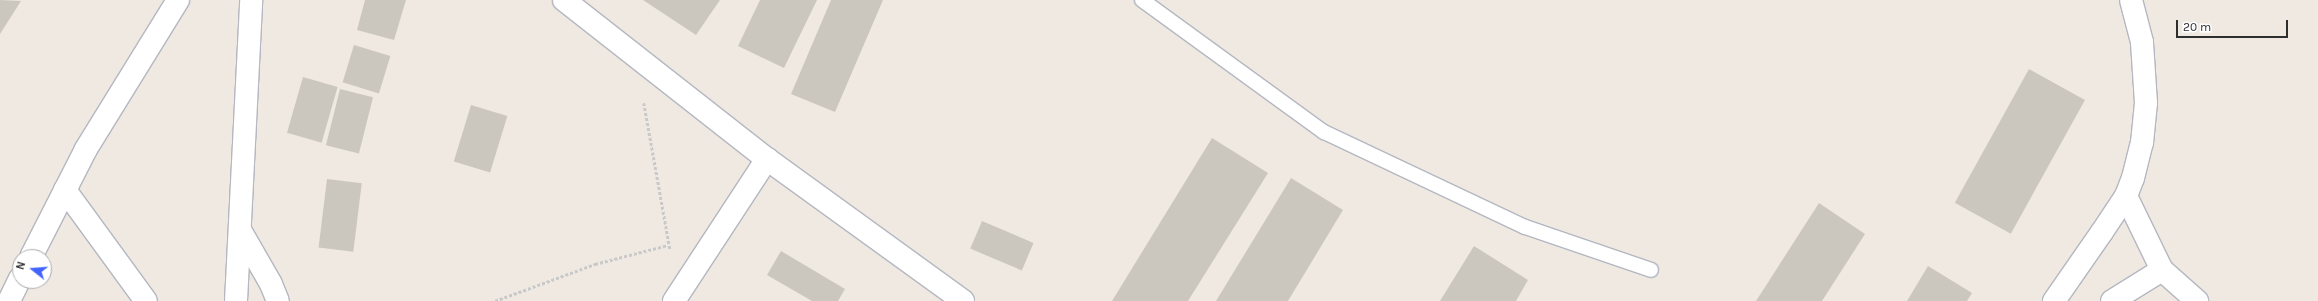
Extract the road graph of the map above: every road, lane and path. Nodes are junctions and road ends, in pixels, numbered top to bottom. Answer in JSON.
{"nodes":[{"id":1,"x":178,"y":0,"type":"edge"},
{"id":2,"x":251,"y":0,"type":"edge"},
{"id":3,"x":564,"y":0,"type":"edge"},
{"id":4,"x":1142,"y":0,"type":"edge"},
{"id":5,"x":2131,"y":0,"type":"edge"},
{"id":6,"x":637,"y":58,"type":"junction"},
{"id":7,"x":767,"y":160,"type":"junction"},
{"id":8,"x":65,"y":190,"type":"junction"},
{"id":9,"x":2126,"y":196,"type":"junction"},
{"id":10,"x":240,"y":230,"type":"junction"},
{"id":11,"x":668,"y":245,"type":"junction"},
{"id":12,"x":35,"y":249,"type":"edge"},
{"id":13,"x":1651,"y":270,"type":"dead end"},
{"id":14,"x":2162,"y":270,"type":"junction"},
{"id":15,"x":14,"y":289,"type":"edge"},
{"id":16,"x":678,"y":294,"type":"edge"},
{"id":17,"x":8,"y":301,"type":"edge"},
{"id":18,"x":146,"y":301,"type":"edge"},
{"id":19,"x":236,"y":301,"type":"edge"},
{"id":20,"x":278,"y":301,"type":"edge"},
{"id":21,"x":495,"y":301,"type":"edge"},
{"id":22,"x":963,"y":301,"type":"edge"},
{"id":23,"x":2054,"y":301,"type":"edge"},
{"id":24,"x":2112,"y":301,"type":"edge"},
{"id":25,"x":2197,"y":301,"type":"edge"}],
"edges":[{"from":1,"to":8,"type":"street"},
{"from":2,"to":10,"type":"street"},
{"from":3,"to":6,"type":"street"},
{"from":4,"to":13,"type":"lane"},
{"from":5,"to":9,"type":"street"},
{"from":6,"to":7,"type":"street"},
{"from":6,"to":11,"type":"path"},
{"from":7,"to":16,"type":"street"},
{"from":7,"to":22,"type":"street"},
{"from":8,"to":12,"type":"street"},
{"from":8,"to":18,"type":"street"},
{"from":9,"to":14,"type":"street"},
{"from":9,"to":23,"type":"street"},
{"from":10,"to":19,"type":"street"},
{"from":10,"to":20,"type":"street"},
{"from":11,"to":16,"type":"path"},
{"from":11,"to":21,"type":"path"},
{"from":14,"to":24,"type":"street"},
{"from":14,"to":25,"type":"street"},
{"from":15,"to":17,"type":"street"}]}
